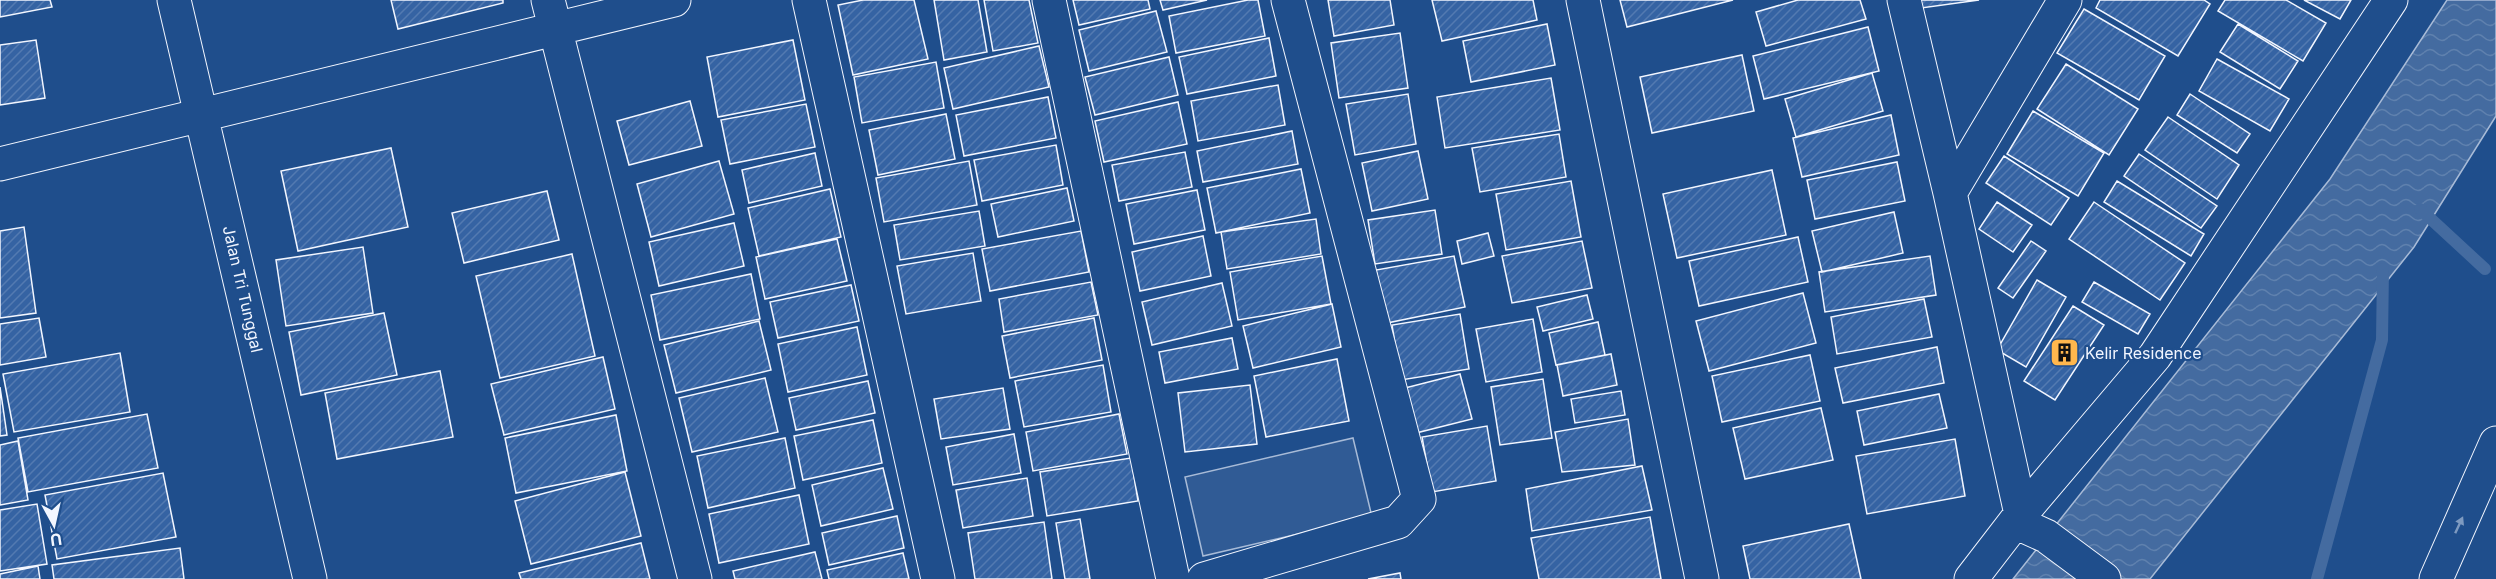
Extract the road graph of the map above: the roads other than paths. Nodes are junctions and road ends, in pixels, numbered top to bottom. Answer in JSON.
{"nodes":[{"id":1,"x":174,"y":0,"type":"edge"},
{"id":2,"x":674,"y":0,"type":"edge"},
{"id":3,"x":809,"y":0,"type":"edge"},
{"id":4,"x":1049,"y":0,"type":"edge"},
{"id":5,"x":1288,"y":0,"type":"edge"},
{"id":6,"x":1583,"y":0,"type":"edge"},
{"id":7,"x":1904,"y":0,"type":"edge"},
{"id":8,"x":2065,"y":0,"type":"edge"},
{"id":9,"x":2391,"y":0,"type":"edge"},
{"id":10,"x":551,"y":15,"type":"edge"},
{"id":11,"x":202,"y":116,"type":"junction"},
{"id":12,"x":0,"y":164,"type":"edge"},
{"id":13,"x":1950,"y":193,"type":"junction"},
{"id":14,"x":2496,"y":443,"type":"edge"},
{"id":15,"x":2018,"y":518,"type":"junction"},
{"id":16,"x":310,"y":579,"type":"edge"},
{"id":17,"x":695,"y":579,"type":"edge"},
{"id":18,"x":938,"y":579,"type":"edge"},
{"id":19,"x":1173,"y":579,"type":"edge"},
{"id":20,"x":1204,"y":579,"type":"edge"},
{"id":21,"x":1702,"y":579,"type":"edge"},
{"id":22,"x":1971,"y":579,"type":"edge"},
{"id":23,"x":2104,"y":579,"type":"edge"},
{"id":24,"x":2436,"y":579,"type":"edge"}],
"edges":[{"from":1,"to":11,"type":"main road","name":"Jalan Tri Tunggal"},
{"from":2,"to":10,"type":"main road"},
{"from":3,"to":18,"type":"main road"},
{"from":4,"to":19,"type":"main road"},
{"from":5,"to":20,"type":"main road"},
{"from":6,"to":21,"type":"main road"},
{"from":7,"to":13,"type":"main road"},
{"from":8,"to":13,"type":"main road"},
{"from":9,"to":15,"type":"main road"},
{"from":10,"to":11,"type":"main road"},
{"from":10,"to":17,"type":"main road"},
{"from":11,"to":12,"type":"main road"},
{"from":11,"to":16,"type":"main road","name":"Jalan Tri Tunggal"},
{"from":13,"to":15,"type":"main road"},
{"from":24,"to":14,"type":"main road","one_way":true},
{"from":15,"to":22,"type":"main road"},
{"from":15,"to":23,"type":"main road"}]}
